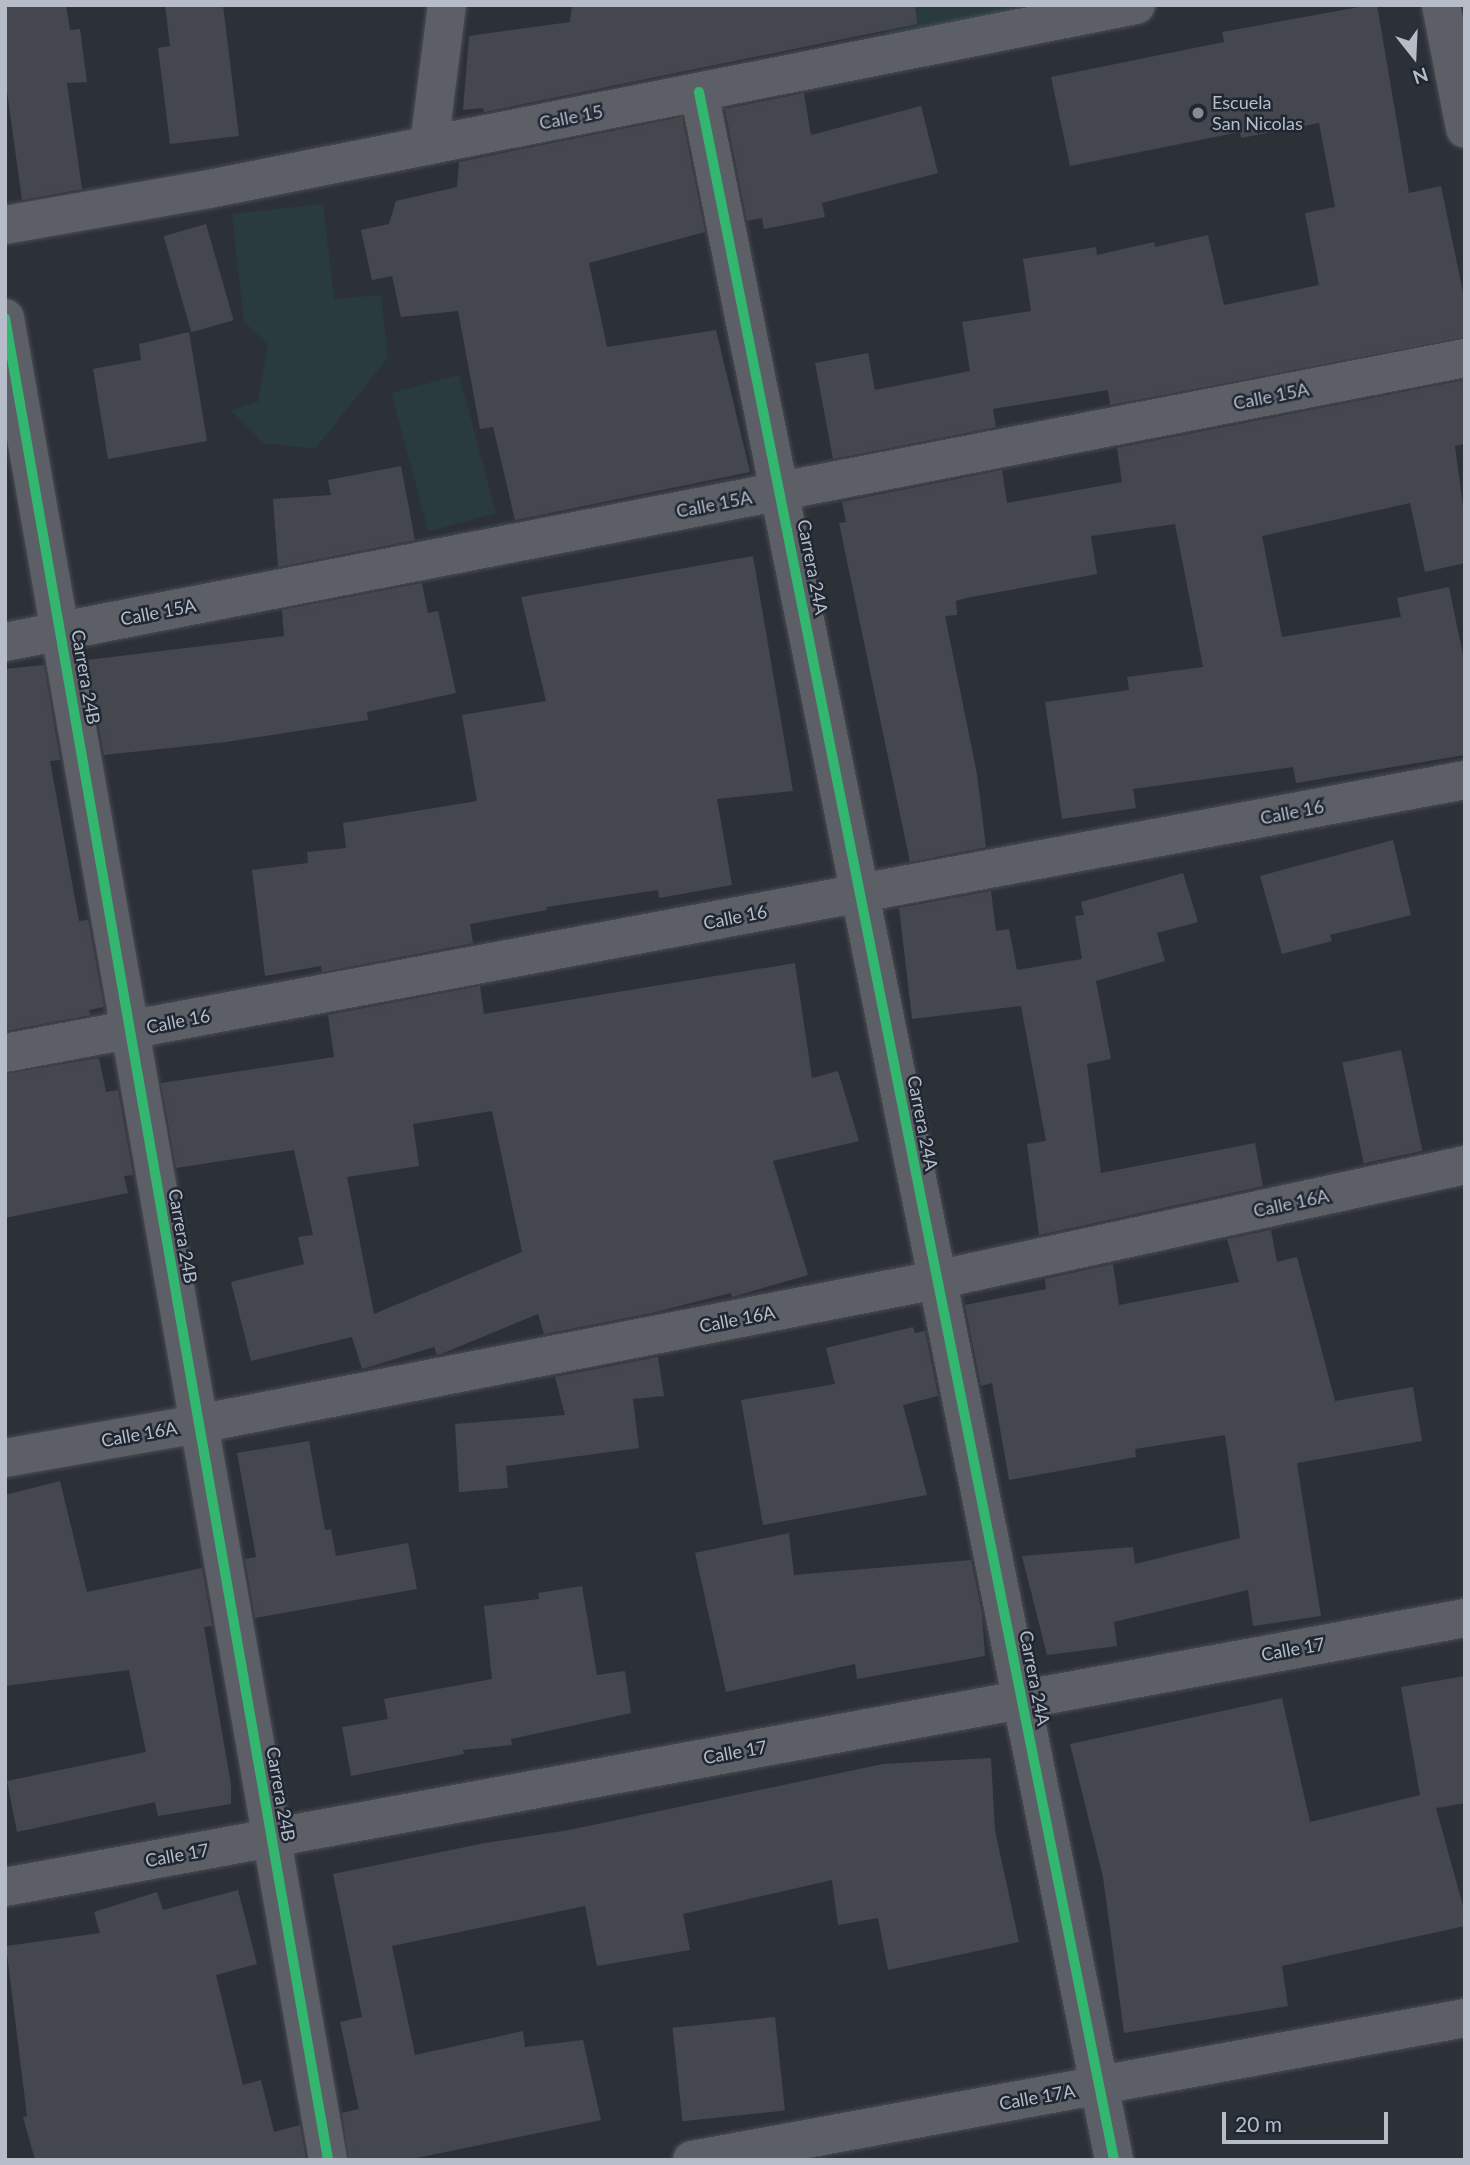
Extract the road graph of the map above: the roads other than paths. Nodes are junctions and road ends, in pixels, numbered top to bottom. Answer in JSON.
{"nodes":[{"id":1,"x":447,"y":5,"type":"edge"},
{"id":2,"x":1136,"y":5,"type":"edge"},
{"id":3,"x":1441,"y":5,"type":"edge"},
{"id":4,"x":699,"y":92,"type":"junction"},
{"id":5,"x":1465,"y":129,"type":"edge"},
{"id":6,"x":429,"y":145,"type":"junction"},
{"id":7,"x":5,"y":225,"type":"edge"},
{"id":8,"x":5,"y":318,"type":"edge"},
{"id":9,"x":1465,"y":358,"type":"edge"},
{"id":10,"x":780,"y":492,"type":"junction"},
{"id":11,"x":60,"y":631,"type":"junction"},
{"id":12,"x":5,"y":642,"type":"edge"},
{"id":13,"x":1465,"y":780,"type":"edge"},
{"id":14,"x":860,"y":893,"type":"junction"},
{"id":15,"x":130,"y":1030,"type":"junction"},
{"id":16,"x":5,"y":1054,"type":"edge"},
{"id":17,"x":1465,"y":1165,"type":"edge"},
{"id":18,"x":936,"y":1280,"type":"junction"},
{"id":19,"x":198,"y":1424,"type":"junction"},
{"id":20,"x":5,"y":1458,"type":"edge"},
{"id":21,"x":1465,"y":1618,"type":"edge"},
{"id":22,"x":1022,"y":1699,"type":"junction"},
{"id":23,"x":271,"y":1838,"type":"junction"},
{"id":24,"x":5,"y":1887,"type":"edge"},
{"id":25,"x":1465,"y":2018,"type":"edge"},
{"id":26,"x":1099,"y":2085,"type":"junction"},
{"id":27,"x":328,"y":2160,"type":"edge"},
{"id":28,"x":692,"y":2160,"type":"edge"},
{"id":29,"x":1114,"y":2160,"type":"edge"}],
"edges":[{"from":1,"to":6,"type":"street"},
{"from":2,"to":4,"type":"street","name":"Calle 15"},
{"from":3,"to":5,"type":"street"},
{"from":4,"to":6,"type":"street","name":"Calle 15"},
{"from":4,"to":10,"type":"street","name":"Carrera 24A"},
{"from":6,"to":7,"type":"street","name":"Calle 15"},
{"from":8,"to":11,"type":"street","name":"Carrera 24B"},
{"from":9,"to":10,"type":"street","name":"Calle 15A"},
{"from":10,"to":11,"type":"street","name":"Calle 15A"},
{"from":10,"to":14,"type":"street","name":"Carrera 24A"},
{"from":11,"to":12,"type":"street","name":"Calle 15A"},
{"from":11,"to":15,"type":"street","name":"Carrera 24B"},
{"from":13,"to":14,"type":"street","name":"Calle 16"},
{"from":14,"to":15,"type":"street","name":"Calle 16"},
{"from":14,"to":18,"type":"street","name":"Carrera 24A"},
{"from":15,"to":16,"type":"street","name":"Calle 16"},
{"from":15,"to":19,"type":"street","name":"Carrera 24B"},
{"from":17,"to":18,"type":"street","name":"Calle 16A"},
{"from":18,"to":19,"type":"street","name":"Calle 16A"},
{"from":18,"to":22,"type":"street","name":"Carrera 24A"},
{"from":19,"to":20,"type":"street","name":"Calle 16A"},
{"from":19,"to":23,"type":"street","name":"Carrera 24B"},
{"from":21,"to":22,"type":"street","name":"Calle 17"},
{"from":22,"to":23,"type":"street","name":"Calle 17"},
{"from":22,"to":26,"type":"street","name":"Carrera 24A"},
{"from":23,"to":24,"type":"street","name":"Calle 17"},
{"from":23,"to":27,"type":"street","name":"Carrera 24B"},
{"from":25,"to":26,"type":"street","name":"Calle 17A"},
{"from":26,"to":28,"type":"street","name":"Calle 17A"},
{"from":26,"to":29,"type":"street","name":"Carrera 24A"}]}
